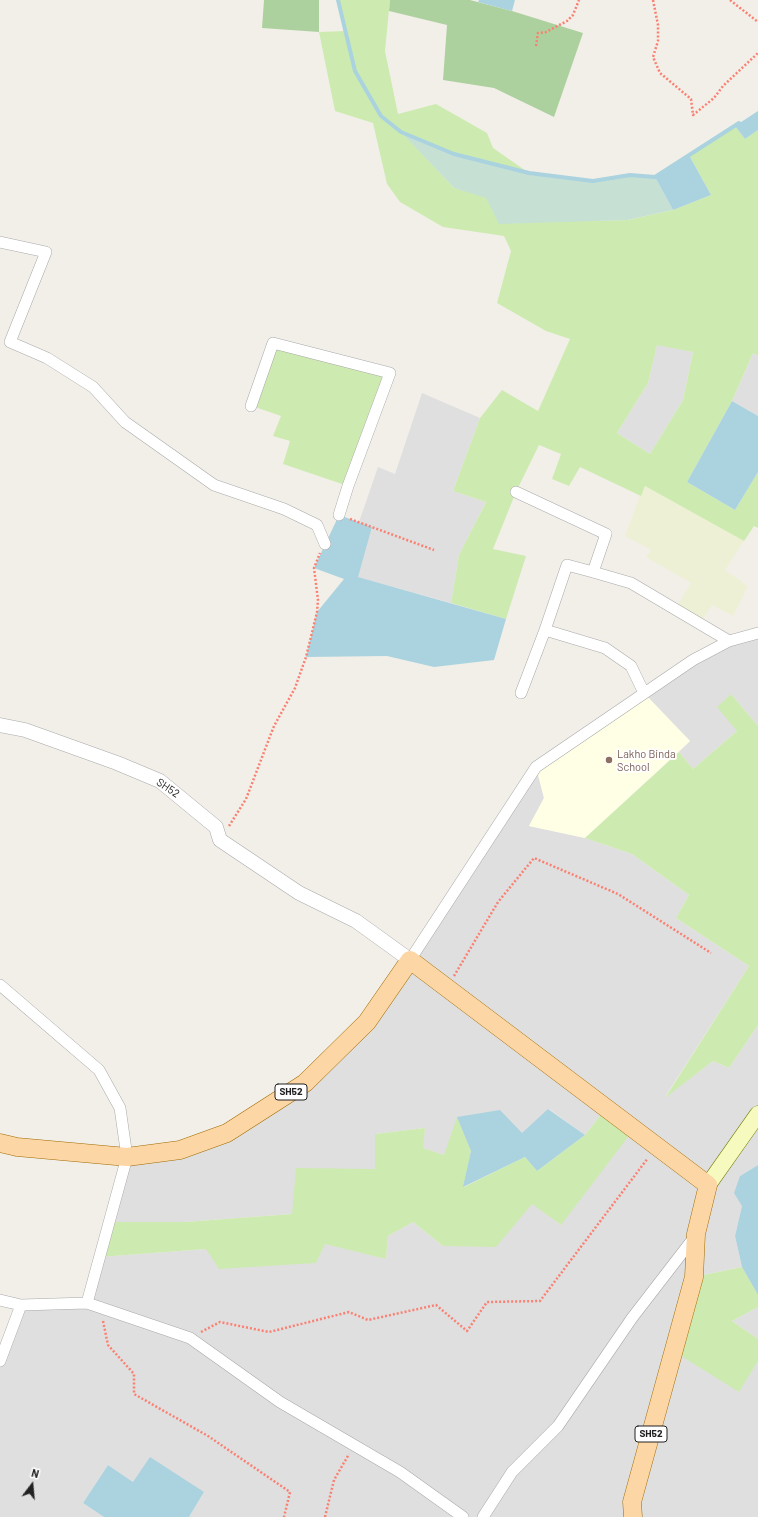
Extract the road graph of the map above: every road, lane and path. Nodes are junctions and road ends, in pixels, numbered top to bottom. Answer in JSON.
{"nodes":[{"id":1,"x":578,"y":0,"type":"edge"},
{"id":2,"x":653,"y":0,"type":"edge"},
{"id":3,"x":730,"y":0,"type":"edge"},
{"id":4,"x":758,"y":22,"type":"edge"},
{"id":5,"x":536,"y":46,"type":"dead end"},
{"id":6,"x":758,"y":53,"type":"edge"},
{"id":7,"x":0,"y":242,"type":"edge"},
{"id":8,"x":5,"y":341,"type":"edge"},
{"id":9,"x":252,"y":406,"type":"dead end"},
{"id":10,"x":516,"y":492,"type":"dead end"},
{"id":11,"x":339,"y":515,"type":"dead end"},
{"id":12,"x":359,"y":522,"type":"dead end"},
{"id":13,"x":324,"y":544,"type":"dead end"},
{"id":14,"x":434,"y":550,"type":"dead end"},
{"id":15,"x":314,"y":568,"type":"dead end"},
{"id":16,"x":593,"y":572,"type":"junction"},
{"id":17,"x":545,"y":630,"type":"junction"},
{"id":18,"x":758,"y":633,"type":"edge"},
{"id":19,"x":729,"y":641,"type":"junction"},
{"id":20,"x":521,"y":693,"type":"dead end"},
{"id":21,"x":644,"y":693,"type":"junction"},
{"id":22,"x":0,"y":725,"type":"edge"},
{"id":23,"x":220,"y":840,"type":"junction"},
{"id":24,"x":711,"y":953,"type":"dead end"},
{"id":25,"x":410,"y":960,"type":"junction"},
{"id":26,"x":0,"y":984,"type":"edge"},
{"id":27,"x":446,"y":988,"type":"junction"},
{"id":28,"x":758,"y":1114,"type":"edge"},
{"id":29,"x":0,"y":1143,"type":"edge"},
{"id":30,"x":657,"y":1147,"type":"junction"},
{"id":31,"x":127,"y":1157,"type":"junction"},
{"id":32,"x":708,"y":1185,"type":"junction"},
{"id":33,"x":696,"y":1234,"type":"junction"},
{"id":34,"x":0,"y":1300,"type":"edge"},
{"id":35,"x":87,"y":1303,"type":"junction"},
{"id":36,"x":21,"y":1304,"type":"junction"},
{"id":37,"x":100,"y":1307,"type":"junction"},
{"id":38,"x":190,"y":1338,"type":"junction"},
{"id":39,"x":0,"y":1361,"type":"edge"},
{"id":40,"x":354,"y":1445,"type":"junction"},
{"id":41,"x":284,"y":1517,"type":"edge"},
{"id":42,"x":325,"y":1517,"type":"edge"},
{"id":43,"x":463,"y":1517,"type":"edge"},
{"id":44,"x":483,"y":1517,"type":"edge"},
{"id":45,"x":633,"y":1517,"type":"edge"}],
"edges":[{"from":1,"to":5,"type":"path"},
{"from":2,"to":6,"type":"path"},
{"from":3,"to":4,"type":"path"},
{"from":7,"to":8,"type":"street"},
{"from":8,"to":13,"type":"street"},
{"from":9,"to":11,"type":"street"},
{"from":10,"to":16,"type":"street"},
{"from":12,"to":14,"type":"path"},
{"from":15,"to":23,"type":"path"},
{"from":16,"to":17,"type":"street"},
{"from":16,"to":19,"type":"street"},
{"from":17,"to":20,"type":"street"},
{"from":17,"to":21,"type":"street"},
{"from":18,"to":19,"type":"street"},
{"from":19,"to":21,"type":"street"},
{"from":21,"to":25,"type":"street"},
{"from":22,"to":23,"type":"street","name":"SH52","number":"SH52"},
{"from":23,"to":25,"type":"street","name":"SH52","number":"SH52"},
{"from":24,"to":27,"type":"path"},
{"from":25,"to":27,"type":"main road","name":"SH52","number":"SH52"},
{"from":25,"to":31,"type":"main road","name":"SH52","number":"SH52"},
{"from":26,"to":31,"type":"street"},
{"from":27,"to":30,"type":"main road","name":"SH52","number":"SH52"},
{"from":28,"to":32,"type":"main road"},
{"from":29,"to":31,"type":"main road","name":"SH52","number":"SH52"},
{"from":30,"to":32,"type":"main road","name":"SH52","number":"SH52"},
{"from":30,"to":38,"type":"path"},
{"from":31,"to":35,"type":"street"},
{"from":32,"to":33,"type":"main road","name":"SH52","number":"SH52"},
{"from":33,"to":44,"type":"street"},
{"from":33,"to":45,"type":"main road","name":"SH52","number":"SH52"},
{"from":34,"to":36,"type":"street"},
{"from":35,"to":36,"type":"street"},
{"from":35,"to":37,"type":"street"},
{"from":36,"to":39,"type":"street"},
{"from":37,"to":38,"type":"street"},
{"from":37,"to":41,"type":"path"},
{"from":38,"to":40,"type":"street"},
{"from":40,"to":42,"type":"path"},
{"from":40,"to":43,"type":"street"}]}
